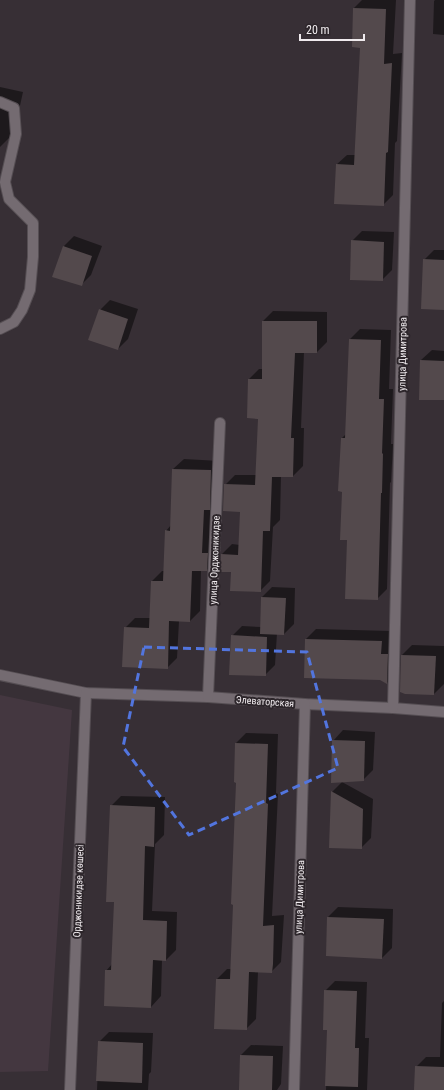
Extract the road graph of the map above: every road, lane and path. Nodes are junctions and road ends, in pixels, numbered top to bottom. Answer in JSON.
{"nodes":[{"id":1,"x":410,"y":0,"type":"edge"},
{"id":2,"x":0,"y":102,"type":"edge"},
{"id":3,"x":0,"y":329,"type":"edge"},
{"id":4,"x":220,"y":423,"type":"dead end"},
{"id":5,"x":0,"y":675,"type":"edge"},
{"id":6,"x":86,"y":693,"type":"junction"},
{"id":7,"x":208,"y":697,"type":"junction"},
{"id":8,"x":305,"y":704,"type":"junction"},
{"id":9,"x":393,"y":708,"type":"junction"},
{"id":10,"x":444,"y":712,"type":"edge"},
{"id":11,"x":70,"y":1090,"type":"edge"},
{"id":12,"x":294,"y":1090,"type":"edge"}],
"edges":[{"from":1,"to":9,"type":"street","name":"улица Димитрова"},
{"from":2,"to":3,"type":"street"},
{"from":4,"to":7,"type":"street","name":"улица Орджоникидзе"},
{"from":5,"to":6,"type":"street","name":"Элеваторская"},
{"from":6,"to":7,"type":"street","name":"Элеваторская"},
{"from":6,"to":11,"type":"street","name":"Орджоникидзе көшесі"},
{"from":7,"to":8,"type":"street","name":"Элеваторская"},
{"from":8,"to":9,"type":"street","name":"Элеваторская"},
{"from":8,"to":12,"type":"street","name":"улица Димитрова"},
{"from":9,"to":10,"type":"street","name":"Элеваторская"}]}
